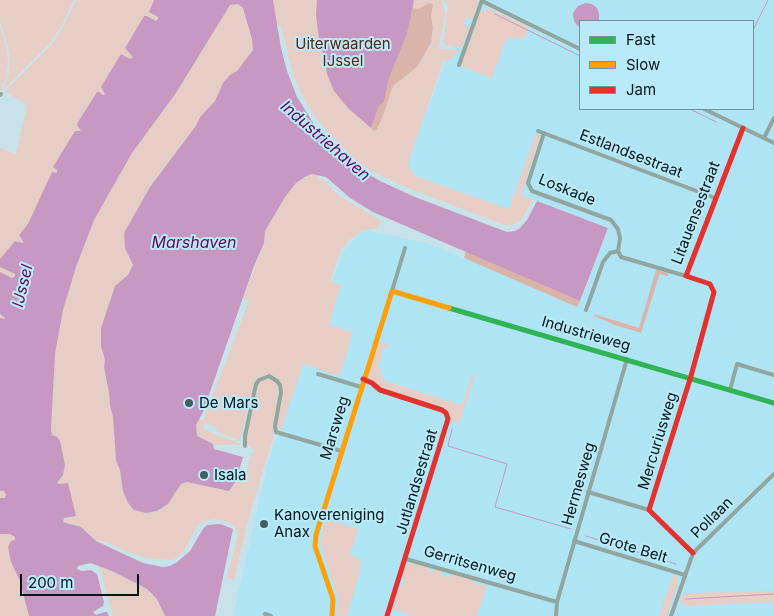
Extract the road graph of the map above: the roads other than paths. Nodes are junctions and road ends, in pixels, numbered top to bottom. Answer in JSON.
{"nodes":[{"id":1,"x":482,"y":1,"type":"edge"},
{"id":2,"x":579,"y":49,"type":"edge"},
{"id":3,"x":459,"y":65,"type":"dead end"},
{"id":4,"x":706,"y":110,"type":"edge"},
{"id":5,"x":774,"y":118,"type":"edge"},
{"id":6,"x":742,"y":128,"type":"junction"},
{"id":7,"x":538,"y":131,"type":"dead end"},
{"id":8,"x":544,"y":133,"type":"junction"},
{"id":9,"x":764,"y":138,"type":"junction"},
{"id":10,"x":774,"y":143,"type":"edge"},
{"id":11,"x":715,"y":198,"type":"junction"},
{"id":12,"x":405,"y":248,"type":"dead end"},
{"id":13,"x":618,"y":251,"type":"junction"},
{"id":14,"x":686,"y":276,"type":"junction"},
{"id":15,"x":392,"y":291,"type":"junction"},
{"id":16,"x":586,"y":310,"type":"dead end"},
{"id":17,"x":626,"y":359,"type":"junction"},
{"id":18,"x":318,"y":374,"type":"dead end"},
{"id":19,"x":774,"y":375,"type":"edge"},
{"id":20,"x":691,"y":378,"type":"junction"},
{"id":21,"x":363,"y":379,"type":"junction"},
{"id":22,"x":361,"y":387,"type":"junction"},
{"id":23,"x":730,"y":390,"type":"junction"},
{"id":24,"x":774,"y":403,"type":"edge"},
{"id":25,"x":245,"y":446,"type":"dead end"},
{"id":26,"x":341,"y":451,"type":"junction"},
{"id":27,"x":774,"y":474,"type":"edge"},
{"id":28,"x":588,"y":492,"type":"junction"},
{"id":29,"x":649,"y":510,"type":"junction"},
{"id":30,"x":574,"y":541,"type":"junction"},
{"id":31,"x":693,"y":552,"type":"junction"},
{"id":32,"x":406,"y":559,"type":"junction"},
{"id":33,"x":685,"y":575,"type":"junction"},
{"id":34,"x":557,"y":602,"type":"junction"},
{"id":35,"x":265,"y":614,"type":"dead end"},
{"id":36,"x":271,"y":616,"type":"edge"},
{"id":37,"x":332,"y":616,"type":"edge"},
{"id":38,"x":387,"y":616,"type":"edge"},
{"id":39,"x":556,"y":616,"type":"edge"},
{"id":40,"x":671,"y":616,"type":"edge"}],
"edges":[{"from":1,"to":2,"type":"street"},
{"from":1,"to":3,"type":"street"},
{"from":4,"to":6,"type":"street"},
{"from":5,"to":9,"type":"street"},
{"from":6,"to":9,"type":"street"},
{"from":6,"to":11,"type":"street","name":"Litauensestraat"},
{"from":7,"to":8,"type":"street","name":"Estlandsestraat"},
{"from":8,"to":11,"type":"street","name":"Estlandsestraat"},
{"from":8,"to":13,"type":"street","name":"Loskade"},
{"from":9,"to":10,"type":"street"},
{"from":11,"to":14,"type":"street","name":"Litauensestraat"},
{"from":12,"to":15,"type":"street","name":"Marsweg"},
{"from":13,"to":14,"type":"street","name":"Loskade"},
{"from":13,"to":16,"type":"street"},
{"from":14,"to":20,"type":"street","name":"Litauensestraat"},
{"from":15,"to":17,"type":"street","name":"Industrieweg"},
{"from":15,"to":21,"type":"street","name":"Marsweg"},
{"from":17,"to":20,"type":"street","name":"Industrieweg"},
{"from":17,"to":28,"type":"street","name":"Hermesweg"},
{"from":18,"to":22,"type":"street"},
{"from":19,"to":23,"type":"street"},
{"from":20,"to":23,"type":"street","name":"Industrieweg"},
{"from":20,"to":29,"type":"street","name":"Mercuriusweg"},
{"from":21,"to":22,"type":"street","name":"Marsweg"},
{"from":21,"to":32,"type":"street","name":"Jutlandsestraat"},
{"from":22,"to":26,"type":"street","name":"Marsweg"},
{"from":23,"to":24,"type":"street","name":"Industrieweg"},
{"from":25,"to":26,"type":"street"},
{"from":26,"to":37,"type":"street","name":"Marsweg"},
{"from":27,"to":31,"type":"street","name":"Pollaan"},
{"from":28,"to":29,"type":"street"},
{"from":28,"to":30,"type":"street","name":"Hermesweg"},
{"from":29,"to":31,"type":"street","name":"Mercuriusweg"},
{"from":30,"to":33,"type":"street","name":"Grote Belt"},
{"from":30,"to":34,"type":"street","name":"Hermesweg"},
{"from":31,"to":33,"type":"street","name":"Pollaan"},
{"from":32,"to":34,"type":"street","name":"Gerritsenweg"},
{"from":32,"to":38,"type":"street","name":"Gerritsenweg"},
{"from":33,"to":40,"type":"street","name":"Pollaan"},
{"from":34,"to":39,"type":"street","name":"Hermesweg"},
{"from":35,"to":36,"type":"street"}]}
